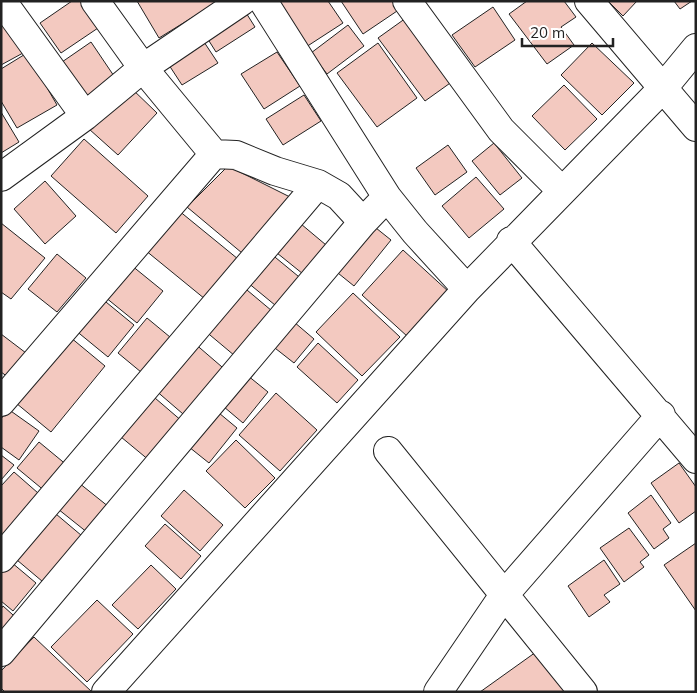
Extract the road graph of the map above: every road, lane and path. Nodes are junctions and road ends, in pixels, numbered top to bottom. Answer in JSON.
{"nodes":[{"id":1,"x":2,"y":1,"type":"edge"},
{"id":2,"x":94,"y":1,"type":"edge"},
{"id":3,"x":242,"y":1,"type":"edge"},
{"id":4,"x":263,"y":1,"type":"edge"},
{"id":5,"x":407,"y":1,"type":"edge"},
{"id":6,"x":589,"y":1,"type":"edge"},
{"id":7,"x":696,"y":48,"type":"edge"},
{"id":8,"x":143,"y":68,"type":"junction"},
{"id":9,"x":662,"y":88,"type":"junction"},
{"id":10,"x":85,"y":116,"type":"junction"},
{"id":11,"x":696,"y":126,"type":"edge"},
{"id":12,"x":214,"y":154,"type":"junction"},
{"id":13,"x":1,"y":177,"type":"edge"},
{"id":14,"x":318,"y":184,"type":"junction"},
{"id":15,"x":561,"y":190,"type":"junction"},
{"id":16,"x":387,"y":197,"type":"junction"},
{"id":17,"x":363,"y":222,"type":"junction"},
{"id":18,"x":512,"y":241,"type":"junction"},
{"id":19,"x":467,"y":289,"type":"junction"},
{"id":20,"x":3,"y":395,"type":"edge"},
{"id":21,"x":661,"y":415,"type":"junction"},
{"id":22,"x":388,"y":451,"type":"dead end"},
{"id":23,"x":696,"y":459,"type":"edge"},
{"id":24,"x":1,"y":558,"type":"edge"},
{"id":25,"x":504,"y":595,"type":"junction"},
{"id":26,"x":1,"y":652,"type":"edge"},
{"id":27,"x":106,"y":692,"type":"edge"},
{"id":28,"x":438,"y":692,"type":"edge"},
{"id":29,"x":583,"y":692,"type":"edge"}],
"edges":[{"from":1,"to":10,"type":"street"},
{"from":2,"to":8,"type":"street"},
{"from":3,"to":8,"type":"street"},
{"from":4,"to":16,"type":"street"},
{"from":5,"to":15,"type":"street"},
{"from":6,"to":9,"type":"street"},
{"from":7,"to":9,"type":"street"},
{"from":8,"to":10,"type":"street"},
{"from":8,"to":12,"type":"street"},
{"from":9,"to":11,"type":"street"},
{"from":9,"to":15,"type":"street"},
{"from":10,"to":13,"type":"street"},
{"from":12,"to":14,"type":"street"},
{"from":12,"to":20,"type":"street"},
{"from":14,"to":17,"type":"street"},
{"from":14,"to":24,"type":"street"},
{"from":15,"to":18,"type":"street"},
{"from":16,"to":17,"type":"street"},
{"from":16,"to":19,"type":"street"},
{"from":17,"to":26,"type":"street"},
{"from":18,"to":19,"type":"street"},
{"from":18,"to":21,"type":"street"},
{"from":19,"to":27,"type":"street"},
{"from":21,"to":23,"type":"street"},
{"from":21,"to":25,"type":"street"},
{"from":22,"to":25,"type":"street"},
{"from":25,"to":28,"type":"street"},
{"from":25,"to":29,"type":"street"}]}
